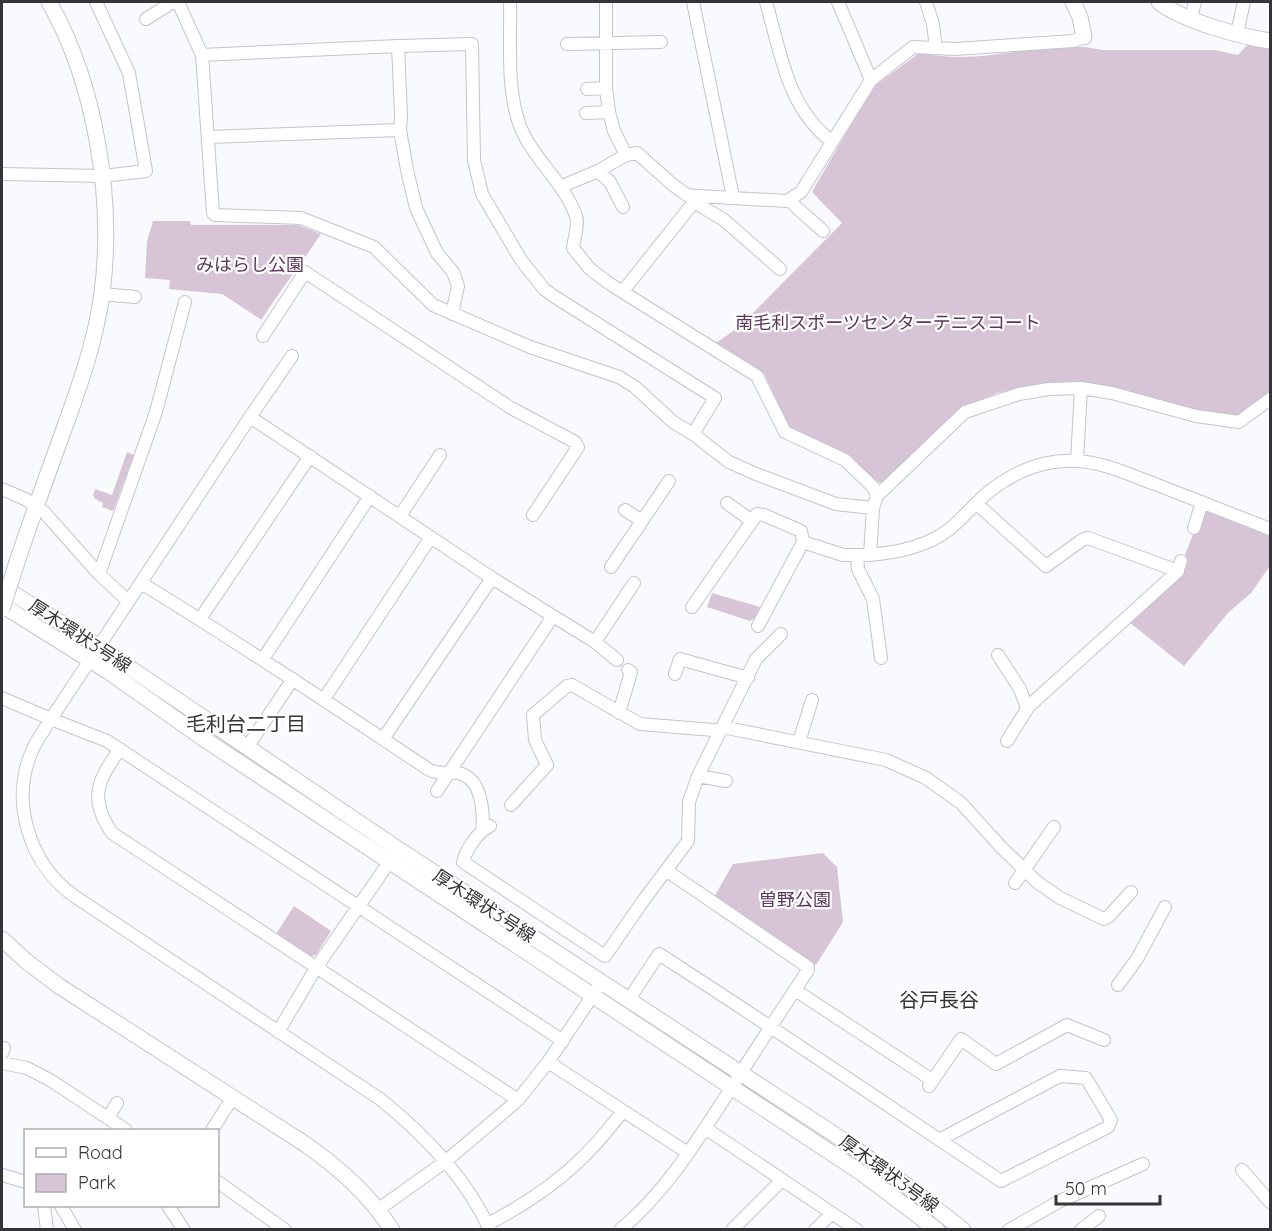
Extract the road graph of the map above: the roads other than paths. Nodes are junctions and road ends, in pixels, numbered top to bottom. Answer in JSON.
{"nodes":[{"id":1,"x":49,"y":2,"type":"edge"},
{"id":2,"x":96,"y":2,"type":"edge"},
{"id":3,"x":173,"y":2,"type":"edge"},
{"id":4,"x":178,"y":2,"type":"edge"},
{"id":5,"x":510,"y":2,"type":"edge"},
{"id":6,"x":606,"y":2,"type":"edge"},
{"id":7,"x":693,"y":2,"type":"edge"},
{"id":8,"x":766,"y":2,"type":"edge"},
{"id":9,"x":838,"y":2,"type":"edge"},
{"id":10,"x":926,"y":2,"type":"edge"},
{"id":11,"x":1073,"y":2,"type":"edge"},
{"id":12,"x":1159,"y":2,"type":"edge"},
{"id":13,"x":1195,"y":2,"type":"edge"},
{"id":14,"x":1244,"y":2,"type":"edge"},
{"id":15,"x":1191,"y":18,"type":"junction"},
{"id":16,"x":146,"y":19,"type":"dead end"},
{"id":17,"x":1237,"y":33,"type":"junction"},
{"id":18,"x":1084,"y":38,"type":"joint"},
{"id":19,"x":1270,"y":41,"type":"edge"},
{"id":20,"x":567,"y":44,"type":"dead end"},
{"id":21,"x":605,"y":44,"type":"junction"},
{"id":22,"x":398,"y":46,"type":"junction"},
{"id":23,"x":655,"y":46,"type":"dead end"},
{"id":24,"x":936,"y":48,"type":"junction"},
{"id":25,"x":202,"y":55,"type":"junction"},
{"id":26,"x":870,"y":80,"type":"junction"},
{"id":27,"x":606,"y":88,"type":"junction"},
{"id":28,"x":587,"y":89,"type":"dead end"},
{"id":29,"x":609,"y":112,"type":"junction"},
{"id":30,"x":586,"y":113,"type":"dead end"},
{"id":31,"x":400,"y":130,"type":"junction"},
{"id":32,"x":209,"y":137,"type":"junction"},
{"id":33,"x":832,"y":142,"type":"junction"},
{"id":34,"x":626,"y":154,"type":"junction"},
{"id":35,"x":598,"y":171,"type":"junction"},
{"id":36,"x":2,"y":174,"type":"edge"},
{"id":37,"x":103,"y":176,"type":"junction"},
{"id":38,"x":560,"y":187,"type":"junction"},
{"id":39,"x":733,"y":197,"type":"junction"},
{"id":40,"x":695,"y":199,"type":"junction"},
{"id":41,"x":790,"y":200,"type":"junction"},
{"id":42,"x":623,"y":207,"type":"dead end"},
{"id":43,"x":823,"y":231,"type":"dead end"},
{"id":44,"x":780,"y":269,"type":"dead end"},
{"id":45,"x":623,"y":291,"type":"junction"},
{"id":46,"x":102,"y":294,"type":"junction"},
{"id":47,"x":135,"y":297,"type":"dead end"},
{"id":48,"x":185,"y":302,"type":"dead end"},
{"id":49,"x":452,"y":314,"type":"junction"},
{"id":50,"x":263,"y":336,"type":"dead end"},
{"id":51,"x":292,"y":356,"type":"dead end"},
{"id":52,"x":1081,"y":388,"type":"junction"},
{"id":53,"x":1270,"y":399,"type":"edge"},
{"id":54,"x":250,"y":417,"type":"junction"},
{"id":55,"x":693,"y":434,"type":"junction"},
{"id":56,"x":440,"y":455,"type":"dead end"},
{"id":57,"x":310,"y":456,"type":"junction"},
{"id":58,"x":1077,"y":460,"type":"junction"},
{"id":59,"x":669,"y":481,"type":"dead end"},
{"id":60,"x":2,"y":489,"type":"edge"},
{"id":61,"x":370,"y":496,"type":"junction"},
{"id":62,"x":875,"y":502,"type":"junction"},
{"id":63,"x":1202,"y":502,"type":"junction"},
{"id":64,"x":727,"y":503,"type":"dead end"},
{"id":65,"x":977,"y":504,"type":"junction"},
{"id":66,"x":36,"y":507,"type":"junction"},
{"id":67,"x":625,"y":510,"type":"dead end"},
{"id":68,"x":533,"y":515,"type":"dead end"},
{"id":69,"x":400,"y":516,"type":"junction"},
{"id":70,"x":642,"y":521,"type":"junction"},
{"id":71,"x":752,"y":521,"type":"junction"},
{"id":72,"x":1194,"y":528,"type":"dead end"},
{"id":73,"x":1270,"y":529,"type":"edge"},
{"id":74,"x":431,"y":537,"type":"junction"},
{"id":75,"x":803,"y":542,"type":"junction"},
{"id":76,"x":864,"y":555,"type":"junction"},
{"id":77,"x":611,"y":567,"type":"dead end"},
{"id":78,"x":99,"y":574,"type":"junction"},
{"id":79,"x":492,"y":578,"type":"junction"},
{"id":80,"x":634,"y":583,"type":"dead end"},
{"id":81,"x":141,"y":584,"type":"junction"},
{"id":82,"x":2,"y":587,"type":"edge"},
{"id":83,"x":128,"y":601,"type":"junction"},
{"id":84,"x":2,"y":607,"type":"edge"},
{"id":85,"x":692,"y":607,"type":"dead end"},
{"id":86,"x":553,"y":616,"type":"junction"},
{"id":87,"x":200,"y":619,"type":"junction"},
{"id":88,"x":758,"y":626,"type":"dead end"},
{"id":89,"x":781,"y":634,"type":"dead end"},
{"id":90,"x":595,"y":642,"type":"junction"},
{"id":91,"x":94,"y":654,"type":"junction"},
{"id":92,"x":998,"y":655,"type":"dead end"},
{"id":93,"x":881,"y":658,"type":"dead end"},
{"id":94,"x":262,"y":659,"type":"junction"},
{"id":95,"x":617,"y":660,"type":"dead end"},
{"id":96,"x":628,"y":670,"type":"dead end"},
{"id":97,"x":675,"y":674,"type":"dead end"},
{"id":98,"x":748,"y":678,"type":"junction"},
{"id":99,"x":293,"y":679,"type":"junction"},
{"id":100,"x":2,"y":698,"type":"edge"},
{"id":101,"x":324,"y":699,"type":"junction"},
{"id":102,"x":812,"y":700,"type":"dead end"},
{"id":103,"x":1027,"y":708,"type":"junction"},
{"id":104,"x":619,"y":713,"type":"junction"},
{"id":105,"x":51,"y":719,"type":"junction"},
{"id":106,"x":723,"y":730,"type":"junction"},
{"id":107,"x":383,"y":739,"type":"junction"},
{"id":108,"x":1007,"y":741,"type":"dead end"},
{"id":109,"x":799,"y":742,"type":"junction"},
{"id":110,"x":248,"y":746,"type":"junction"},
{"id":111,"x":120,"y":749,"type":"junction"},
{"id":112,"x":448,"y":772,"type":"junction"},
{"id":113,"x":698,"y":776,"type":"junction"},
{"id":114,"x":726,"y":781,"type":"dead end"},
{"id":115,"x":437,"y":790,"type":"dead end"},
{"id":116,"x":511,"y":805,"type":"dead end"},
{"id":117,"x":1054,"y":827,"type":"dead end"},
{"id":118,"x":394,"y":855,"type":"junction"},
{"id":119,"x":667,"y":871,"type":"junction"},
{"id":120,"x":1024,"y":871,"type":"junction"},
{"id":121,"x":1015,"y":883,"type":"dead end"},
{"id":122,"x":1131,"y":892,"type":"dead end"},
{"id":123,"x":358,"y":906,"type":"junction"},
{"id":124,"x":1165,"y":907,"type":"dead end"},
{"id":125,"x":2,"y":939,"type":"edge"},
{"id":126,"x":316,"y":968,"type":"junction"},
{"id":127,"x":1118,"y":985,"type":"dead end"},
{"id":128,"x":597,"y":989,"type":"junction"},
{"id":129,"x":795,"y":990,"type":"junction"},
{"id":130,"x":628,"y":1001,"type":"junction"},
{"id":131,"x":771,"y":1026,"type":"junction"},
{"id":132,"x":278,"y":1032,"type":"junction"},
{"id":133,"x":1104,"y":1040,"type":"dead end"},
{"id":134,"x":563,"y":1041,"type":"junction"},
{"id":135,"x":548,"y":1062,"type":"junction"},
{"id":136,"x":2,"y":1063,"type":"edge"},
{"id":137,"x":740,"y":1073,"type":"junction"},
{"id":138,"x":732,"y":1087,"type":"junction"},
{"id":139,"x":232,"y":1097,"type":"junction"},
{"id":140,"x":518,"y":1100,"type":"junction"},
{"id":141,"x":117,"y":1103,"type":"dead end"},
{"id":142,"x":623,"y":1112,"type":"junction"},
{"id":143,"x":108,"y":1118,"type":"junction"},
{"id":144,"x":705,"y":1128,"type":"junction"},
{"id":145,"x":123,"y":1129,"type":"edge"},
{"id":146,"x":213,"y":1129,"type":"edge"},
{"id":147,"x":939,"y":1140,"type":"junction"},
{"id":148,"x":688,"y":1153,"type":"junction"},
{"id":149,"x":446,"y":1161,"type":"junction"},
{"id":150,"x":1143,"y":1164,"type":"dead end"},
{"id":151,"x":1242,"y":1170,"type":"dead end"},
{"id":152,"x":2,"y":1175,"type":"edge"},
{"id":153,"x":782,"y":1180,"type":"junction"},
{"id":154,"x":24,"y":1181,"type":"edge"},
{"id":155,"x":219,"y":1183,"type":"edge"},
{"id":156,"x":1270,"y":1202,"type":"edge"},
{"id":157,"x":44,"y":1207,"type":"edge"},
{"id":158,"x":62,"y":1207,"type":"edge"},
{"id":159,"x":169,"y":1207,"type":"edge"},
{"id":160,"x":379,"y":1209,"type":"junction"},
{"id":161,"x":832,"y":1213,"type":"junction"},
{"id":162,"x":1098,"y":1216,"type":"dead end"},
{"id":163,"x":489,"y":1227,"type":"edge"},
{"id":164,"x":47,"y":1230,"type":"edge"},
{"id":165,"x":75,"y":1230,"type":"edge"},
{"id":166,"x":184,"y":1230,"type":"edge"},
{"id":167,"x":285,"y":1230,"type":"edge"},
{"id":168,"x":392,"y":1230,"type":"edge"},
{"id":169,"x":620,"y":1230,"type":"edge"},
{"id":170,"x":732,"y":1230,"type":"edge"},
{"id":171,"x":815,"y":1230,"type":"edge"},
{"id":172,"x":857,"y":1230,"type":"edge"},
{"id":173,"x":937,"y":1230,"type":"edge"},
{"id":174,"x":963,"y":1230,"type":"edge"},
{"id":175,"x":1009,"y":1230,"type":"edge"},
{"id":176,"x":1081,"y":1230,"type":"edge"}],
"edges":[{"from":1,"to":37,"type":"street"},
{"from":2,"to":37,"type":"street"},
{"from":3,"to":16,"type":"street"},
{"from":4,"to":25,"type":"street"},
{"from":5,"to":38,"type":"street"},
{"from":6,"to":21,"type":"street"},
{"from":7,"to":39,"type":"street"},
{"from":8,"to":33,"type":"street"},
{"from":9,"to":26,"type":"street"},
{"from":10,"to":24,"type":"street"},
{"from":11,"to":18,"type":"street"},
{"from":12,"to":15,"type":"street"},
{"from":13,"to":15,"type":"street"},
{"from":14,"to":17,"type":"street"},
{"from":15,"to":17,"type":"street"},
{"from":17,"to":19,"type":"street"},
{"from":18,"to":24,"type":"street"},
{"from":20,"to":21,"type":"street"},
{"from":21,"to":23,"type":"street"},
{"from":21,"to":27,"type":"street"},
{"from":22,"to":25,"type":"street"},
{"from":22,"to":31,"type":"street"},
{"from":22,"to":55,"type":"street"},
{"from":24,"to":26,"type":"street"},
{"from":25,"to":32,"type":"street"},
{"from":26,"to":33,"type":"street"},
{"from":27,"to":28,"type":"street"},
{"from":27,"to":29,"type":"street"},
{"from":29,"to":30,"type":"street"},
{"from":29,"to":34,"type":"street"},
{"from":31,"to":32,"type":"street"},
{"from":31,"to":49,"type":"street"},
{"from":32,"to":49,"type":"street"},
{"from":33,"to":41,"type":"street"},
{"from":34,"to":35,"type":"street"},
{"from":34,"to":40,"type":"street"},
{"from":35,"to":38,"type":"street"},
{"from":35,"to":42,"type":"street"},
{"from":36,"to":37,"type":"street"},
{"from":37,"to":46,"type":"street"},
{"from":38,"to":45,"type":"street"},
{"from":39,"to":40,"type":"street"},
{"from":39,"to":41,"type":"street"},
{"from":40,"to":44,"type":"street"},
{"from":40,"to":45,"type":"street"},
{"from":41,"to":43,"type":"street"},
{"from":45,"to":62,"type":"street"},
{"from":46,"to":47,"type":"street"},
{"from":46,"to":66,"type":"street"},
{"from":48,"to":78,"type":"street"},
{"from":49,"to":55,"type":"street"},
{"from":50,"to":68,"type":"street"},
{"from":51,"to":54,"type":"street"},
{"from":52,"to":53,"type":"street"},
{"from":52,"to":58,"type":"street"},
{"from":52,"to":62,"type":"street"},
{"from":54,"to":57,"type":"street"},
{"from":54,"to":81,"type":"street"},
{"from":55,"to":62,"type":"street"},
{"from":56,"to":69,"type":"street"},
{"from":57,"to":61,"type":"street"},
{"from":57,"to":87,"type":"street"},
{"from":58,"to":63,"type":"street"},
{"from":58,"to":65,"type":"street"},
{"from":59,"to":70,"type":"street"},
{"from":60,"to":66,"type":"street"},
{"from":61,"to":69,"type":"street"},
{"from":61,"to":94,"type":"street"},
{"from":62,"to":76,"type":"street"},
{"from":63,"to":72,"type":"street"},
{"from":63,"to":73,"type":"street"},
{"from":64,"to":71,"type":"street"},
{"from":65,"to":76,"type":"street"},
{"from":65,"to":103,"type":"street"},
{"from":66,"to":78,"type":"street"},
{"from":66,"to":84,"type":"street","bridge":true},
{"from":67,"to":70,"type":"street"},
{"from":69,"to":74,"type":"street"},
{"from":70,"to":77,"type":"street"},
{"from":71,"to":75,"type":"street"},
{"from":71,"to":85,"type":"street"},
{"from":74,"to":79,"type":"street"},
{"from":74,"to":101,"type":"street"},
{"from":75,"to":76,"type":"street"},
{"from":75,"to":88,"type":"street"},
{"from":76,"to":93,"type":"street"},
{"from":78,"to":83,"type":"street"},
{"from":79,"to":86,"type":"street"},
{"from":79,"to":107,"type":"street"},
{"from":80,"to":90,"type":"street"},
{"from":81,"to":83,"type":"street"},
{"from":81,"to":87,"type":"street"},
{"from":82,"to":91,"type":"street","name":"厚木環状3号線"},
{"from":83,"to":91,"type":"street"},
{"from":84,"to":91,"type":"street","name":"厚木環状3号線"},
{"from":86,"to":90,"type":"street"},
{"from":86,"to":112,"type":"street"},
{"from":87,"to":94,"type":"street"},
{"from":89,"to":98,"type":"street"},
{"from":90,"to":95,"type":"street"},
{"from":91,"to":105,"type":"street"},
{"from":91,"to":110,"type":"street","name":"厚木環状3号線"},
{"from":91,"to":118,"type":"street","name":"厚木環状3号線"},
{"from":92,"to":103,"type":"street"},
{"from":94,"to":99,"type":"street"},
{"from":96,"to":104,"type":"street"},
{"from":97,"to":98,"type":"street"},
{"from":98,"to":106,"type":"street"},
{"from":99,"to":101,"type":"street"},
{"from":99,"to":110,"type":"street"},
{"from":100,"to":105,"type":"street"},
{"from":101,"to":107,"type":"street"},
{"from":102,"to":109,"type":"street"},
{"from":103,"to":108,"type":"street"},
{"from":104,"to":106,"type":"street"},
{"from":104,"to":116,"type":"street"},
{"from":105,"to":111,"type":"street"},
{"from":105,"to":132,"type":"street"},
{"from":106,"to":109,"type":"street"},
{"from":106,"to":113,"type":"street"},
{"from":107,"to":112,"type":"street"},
{"from":109,"to":120,"type":"street"},
{"from":110,"to":118,"type":"street","name":"厚木環状3号線"},
{"from":111,"to":123,"type":"street"},
{"from":111,"to":126,"type":"street"},
{"from":112,"to":115,"type":"street"},
{"from":112,"to":119,"type":"street"},
{"from":113,"to":114,"type":"street"},
{"from":113,"to":119,"type":"street"},
{"from":117,"to":120,"type":"street"},
{"from":118,"to":123,"type":"street"},
{"from":118,"to":128,"type":"street","name":"厚木環状3号線"},
{"from":119,"to":129,"type":"street"},
{"from":120,"to":121,"type":"street"},
{"from":120,"to":122,"type":"street"},
{"from":123,"to":126,"type":"street"},
{"from":123,"to":134,"type":"street"},
{"from":124,"to":127,"type":"street"},
{"from":125,"to":139,"type":"street"},
{"from":126,"to":132,"type":"street"},
{"from":126,"to":140,"type":"street"},
{"from":128,"to":130,"type":"street","name":"厚木環状3号線"},
{"from":128,"to":134,"type":"street"},
{"from":128,"to":138,"type":"street","name":"厚木環状3号線"},
{"from":129,"to":131,"type":"street"},
{"from":129,"to":133,"type":"street"},
{"from":130,"to":131,"type":"street"},
{"from":130,"to":137,"type":"street","name":"厚木環状3号線"},
{"from":131,"to":137,"type":"street"},
{"from":131,"to":147,"type":"street"},
{"from":132,"to":149,"type":"street"},
{"from":134,"to":135,"type":"street"},
{"from":135,"to":140,"type":"street"},
{"from":135,"to":142,"type":"street"},
{"from":136,"to":143,"type":"street"},
{"from":137,"to":138,"type":"street"},
{"from":137,"to":174,"type":"street","name":"厚木環状3号線"},
{"from":138,"to":144,"type":"street"},
{"from":138,"to":173,"type":"street","name":"厚木環状3号線"},
{"from":139,"to":146,"type":"street"},
{"from":139,"to":160,"type":"street"},
{"from":140,"to":149,"type":"street"},
{"from":141,"to":143,"type":"street"},
{"from":142,"to":148,"type":"street"},
{"from":142,"to":163,"type":"street"},
{"from":143,"to":145,"type":"street"},
{"from":144,"to":148,"type":"street"},
{"from":144,"to":153,"type":"street"},
{"from":147,"to":147,"type":"street"},
{"from":148,"to":169,"type":"street"},
{"from":149,"to":160,"type":"street"},
{"from":149,"to":163,"type":"street"},
{"from":150,"to":175,"type":"street"},
{"from":151,"to":156,"type":"street"},
{"from":152,"to":154,"type":"street"},
{"from":153,"to":161,"type":"street"},
{"from":153,"to":170,"type":"street"},
{"from":155,"to":167,"type":"street"},
{"from":157,"to":164,"type":"street"},
{"from":158,"to":165,"type":"street"},
{"from":159,"to":166,"type":"street"},
{"from":160,"to":168,"type":"street"},
{"from":161,"to":171,"type":"street"},
{"from":161,"to":172,"type":"street"},
{"from":162,"to":176,"type":"street"}]}
